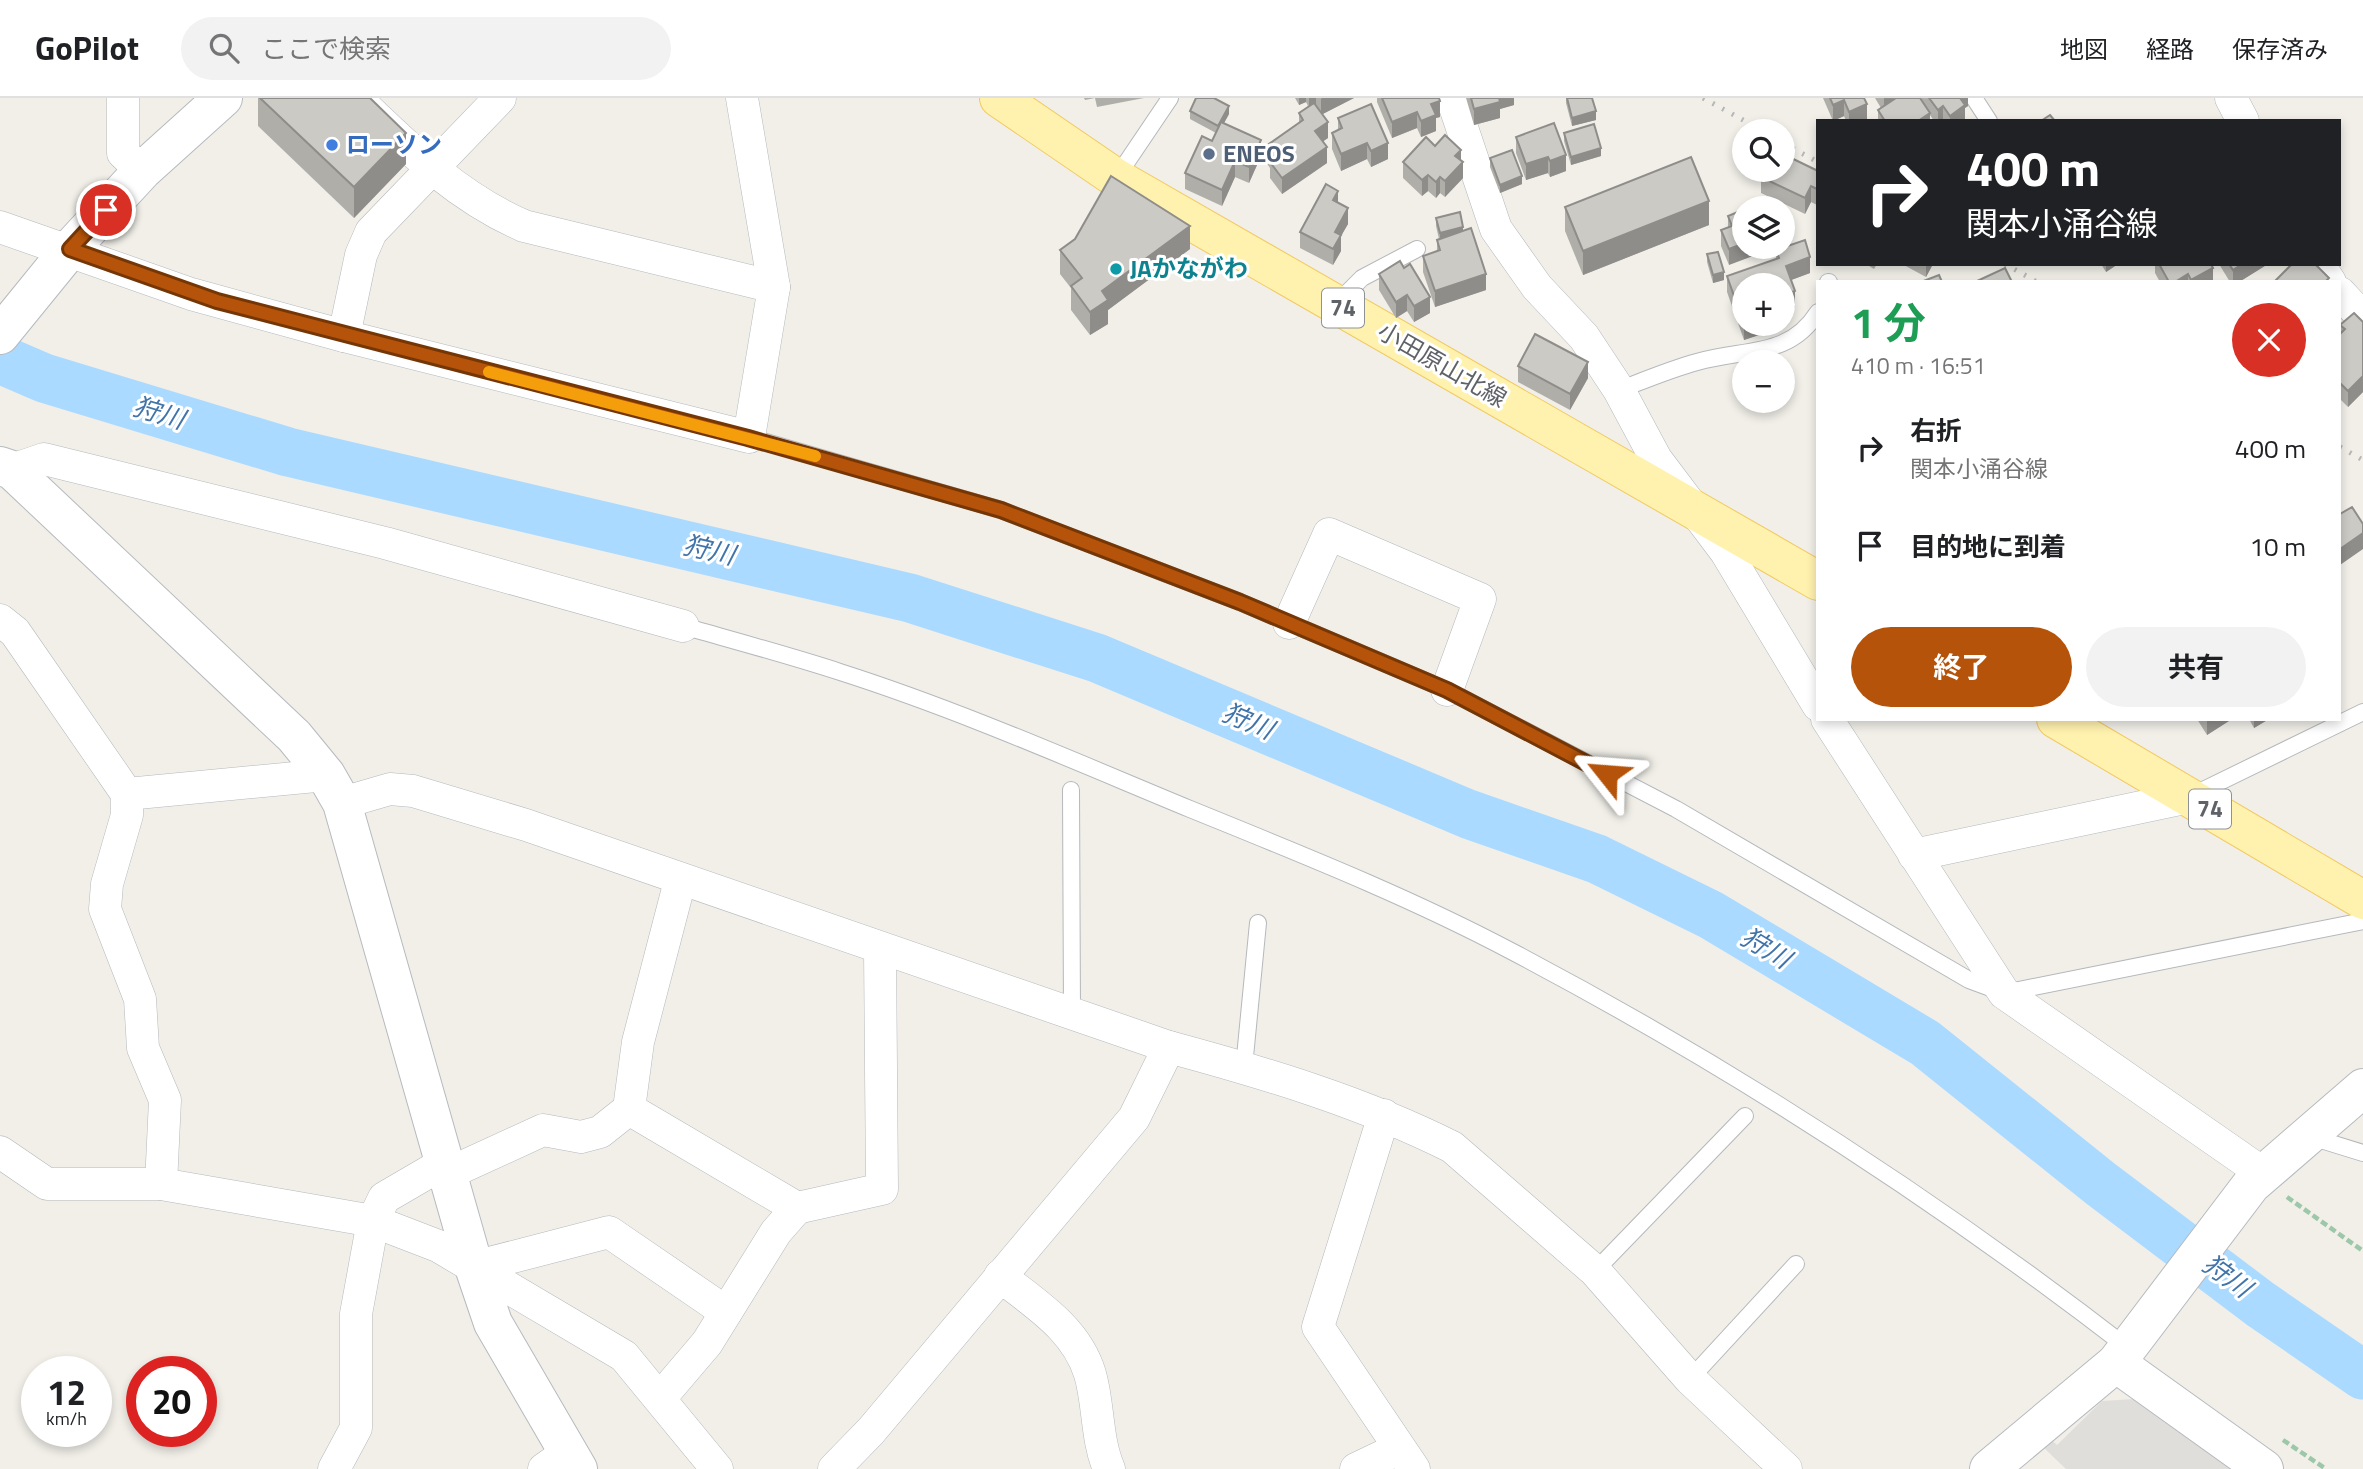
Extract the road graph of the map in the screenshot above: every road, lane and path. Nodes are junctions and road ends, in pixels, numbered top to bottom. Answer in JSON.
{"nodes":[{"id":1,"x":123,"y":98,"type":"edge"},
{"id":2,"x":223,"y":98,"type":"edge"},
{"id":3,"x":356,"y":98,"type":"edge"},
{"id":4,"x":500,"y":98,"type":"edge"},
{"id":5,"x":742,"y":98,"type":"edge"},
{"id":6,"x":999,"y":98,"type":"edge"},
{"id":7,"x":1170,"y":98,"type":"edge"},
{"id":8,"x":1452,"y":98,"type":"edge"},
{"id":9,"x":1974,"y":98,"type":"edge"},
{"id":10,"x":2231,"y":98,"type":"edge"},
{"id":11,"x":1987,"y":119,"type":"edge"},
{"id":12,"x":2242,"y":119,"type":"edge"},
{"id":13,"x":430,"y":169,"type":"junction"},
{"id":14,"x":142,"y":171,"type":"junction"},
{"id":15,"x":1116,"y":178,"type":"junction"},
{"id":16,"x":0,"y":226,"type":"edge"},
{"id":17,"x":1417,"y":249,"type":"dead end"},
{"id":18,"x":66,"y":254,"type":"junction"},
{"id":19,"x":774,"y":287,"type":"junction"},
{"id":20,"x":2341,"y":294,"type":"edge"},
{"id":21,"x":1336,"y":304,"type":"junction"},
{"id":22,"x":1816,"y":315,"type":"edge"},
{"id":23,"x":2363,"y":318,"type":"edge"},
{"id":24,"x":0,"y":335,"type":"edge"},
{"id":25,"x":344,"y":336,"type":"junction"},
{"id":26,"x":1619,"y":390,"type":"junction"},
{"id":27,"x":748,"y":438,"type":"junction"},
{"id":28,"x":6,"y":468,"type":"edge"},
{"id":29,"x":1693,"y":508,"type":"junction"},
{"id":30,"x":1816,"y":580,"type":"edge"},
{"id":31,"x":0,"y":620,"type":"edge"},
{"id":32,"x":1290,"y":623,"type":"junction"},
{"id":33,"x":683,"y":626,"type":"joint"},
{"id":34,"x":1447,"y":690,"type":"junction"},
{"id":35,"x":1816,"y":702,"type":"edge"},
{"id":36,"x":2363,"y":712,"type":"edge"},
{"id":37,"x":2341,"y":718,"type":"edge"},
{"id":38,"x":1828,"y":721,"type":"edge"},
{"id":39,"x":2059,"y":721,"type":"edge"},
{"id":40,"x":2332,"y":721,"type":"edge"},
{"id":41,"x":2315,"y":726,"type":"edge"},
{"id":42,"x":334,"y":789,"type":"junction"},
{"id":43,"x":1071,"y":790,"type":"dead end"},
{"id":44,"x":127,"y":794,"type":"junction"},
{"id":45,"x":2189,"y":797,"type":"junction"},
{"id":46,"x":1914,"y":855,"type":"junction"},
{"id":47,"x":680,"y":881,"type":"junction"},
{"id":48,"x":2363,"y":900,"type":"edge"},
{"id":49,"x":2363,"y":921,"type":"edge"},
{"id":50,"x":1258,"y":923,"type":"dead end"},
{"id":51,"x":880,"y":948,"type":"junction"},
{"id":52,"x":2004,"y":993,"type":"junction"},
{"id":53,"x":1072,"y":1014,"type":"junction"},
{"id":54,"x":1168,"y":1047,"type":"junction"},
{"id":55,"x":1244,"y":1067,"type":"junction"},
{"id":56,"x":2363,"y":1088,"type":"edge"},
{"id":57,"x":629,"y":1109,"type":"junction"},
{"id":58,"x":1384,"y":1115,"type":"junction"},
{"id":59,"x":1745,"y":1116,"type":"dead end"},
{"id":60,"x":2308,"y":1136,"type":"junction"},
{"id":61,"x":0,"y":1152,"type":"edge"},
{"id":62,"x":2363,"y":1153,"type":"edge"},
{"id":63,"x":446,"y":1168,"type":"junction"},
{"id":64,"x":2257,"y":1179,"type":"junction"},
{"id":65,"x":161,"y":1184,"type":"junction"},
{"id":66,"x":797,"y":1208,"type":"junction"},
{"id":67,"x":373,"y":1221,"type":"junction"},
{"id":68,"x":2363,"y":1251,"type":"edge"},
{"id":69,"x":1796,"y":1264,"type":"dead end"},
{"id":70,"x":474,"y":1267,"type":"junction"},
{"id":71,"x":1595,"y":1271,"type":"junction"},
{"id":72,"x":1000,"y":1276,"type":"junction"},
{"id":73,"x":726,"y":1312,"type":"junction"},
{"id":74,"x":2122,"y":1355,"type":"junction"},
{"id":75,"x":1690,"y":1379,"type":"junction"},
{"id":76,"x":661,"y":1397,"type":"junction"},
{"id":77,"x":1406,"y":1459,"type":"edge"},
{"id":78,"x":563,"y":1463,"type":"edge"},
{"id":79,"x":334,"y":1469,"type":"edge"},
{"id":80,"x":717,"y":1469,"type":"edge"},
{"id":81,"x":834,"y":1469,"type":"edge"},
{"id":82,"x":1109,"y":1469,"type":"edge"},
{"id":83,"x":1356,"y":1469,"type":"edge"},
{"id":84,"x":1786,"y":1469,"type":"edge"},
{"id":85,"x":1989,"y":1469,"type":"edge"},
{"id":86,"x":2264,"y":1469,"type":"edge"}],
"edges":[{"from":1,"to":14,"type":"street"},
{"from":2,"to":14,"type":"street"},
{"from":3,"to":13,"type":"street"},
{"from":4,"to":13,"type":"street"},
{"from":5,"to":19,"type":"street"},
{"from":6,"to":15,"type":"main road","name":"小田原山北線","number":"74"},
{"from":7,"to":15,"type":"lane"},
{"from":8,"to":26,"type":"street"},
{"from":9,"to":11,"type":"lane"},
{"from":10,"to":12,"type":"street"},
{"from":13,"to":19,"type":"street"},
{"from":13,"to":25,"type":"street"},
{"from":14,"to":18,"type":"street"},
{"from":15,"to":21,"type":"main road","name":"小田原山北線","number":"74"},
{"from":16,"to":18,"type":"street"},
{"from":17,"to":21,"type":"lane"},
{"from":18,"to":24,"type":"street"},
{"from":18,"to":25,"type":"street"},
{"from":19,"to":27,"type":"street"},
{"from":20,"to":23,"type":"street"},
{"from":21,"to":29,"type":"main road","name":"小田原山北線","number":"74"},
{"from":22,"to":26,"type":"lane"},
{"from":25,"to":27,"type":"street"},
{"from":26,"to":29,"type":"street"},
{"from":27,"to":32,"type":"lane"},
{"from":28,"to":33,"type":"street"},
{"from":28,"to":42,"type":"street"},
{"from":29,"to":30,"type":"main road","name":"小田原山北線","number":"74"},
{"from":29,"to":35,"type":"street"},
{"from":31,"to":44,"type":"street"},
{"from":32,"to":34,"type":"lane"},
{"from":32,"to":34,"type":"street"},
{"from":33,"to":74,"type":"lane"},
{"from":34,"to":52,"type":"lane"},
{"from":36,"to":37,"type":"lane"},
{"from":38,"to":46,"type":"street"},
{"from":39,"to":45,"type":"main road","number":"74"},
{"from":40,"to":41,"type":"lane"},
{"from":41,"to":45,"type":"lane"},
{"from":42,"to":44,"type":"street"},
{"from":42,"to":47,"type":"street"},
{"from":42,"to":63,"type":"street"},
{"from":43,"to":53,"type":"lane"},
{"from":44,"to":65,"type":"street"},
{"from":45,"to":46,"type":"street"},
{"from":45,"to":48,"type":"main road","number":"74"},
{"from":46,"to":52,"type":"street"},
{"from":47,"to":51,"type":"street"},
{"from":47,"to":57,"type":"street"},
{"from":49,"to":52,"type":"lane"},
{"from":50,"to":55,"type":"lane"},
{"from":51,"to":53,"type":"street"},
{"from":51,"to":66,"type":"street"},
{"from":52,"to":64,"type":"street"},
{"from":53,"to":54,"type":"street"},
{"from":54,"to":55,"type":"street"},
{"from":54,"to":72,"type":"street"},
{"from":55,"to":58,"type":"street"},
{"from":56,"to":60,"type":"street"},
{"from":57,"to":63,"type":"street"},
{"from":57,"to":66,"type":"street"},
{"from":58,"to":71,"type":"street"},
{"from":58,"to":77,"type":"street"},
{"from":59,"to":71,"type":"lane"},
{"from":60,"to":62,"type":"lane"},
{"from":60,"to":64,"type":"street"},
{"from":61,"to":65,"type":"street"},
{"from":63,"to":67,"type":"street"},
{"from":63,"to":70,"type":"street"},
{"from":64,"to":68,"type":"path"},
{"from":64,"to":74,"type":"street"},
{"from":65,"to":67,"type":"street"},
{"from":66,"to":73,"type":"street"},
{"from":67,"to":70,"type":"street"},
{"from":67,"to":79,"type":"street"},
{"from":69,"to":75,"type":"lane"},
{"from":70,"to":73,"type":"street"},
{"from":70,"to":76,"type":"street"},
{"from":70,"to":78,"type":"street"},
{"from":71,"to":75,"type":"street"},
{"from":72,"to":81,"type":"street"},
{"from":72,"to":82,"type":"street"},
{"from":73,"to":76,"type":"street"},
{"from":74,"to":85,"type":"street"},
{"from":74,"to":86,"type":"street"},
{"from":75,"to":84,"type":"street"},
{"from":76,"to":80,"type":"street"},
{"from":77,"to":83,"type":"street"}]}
